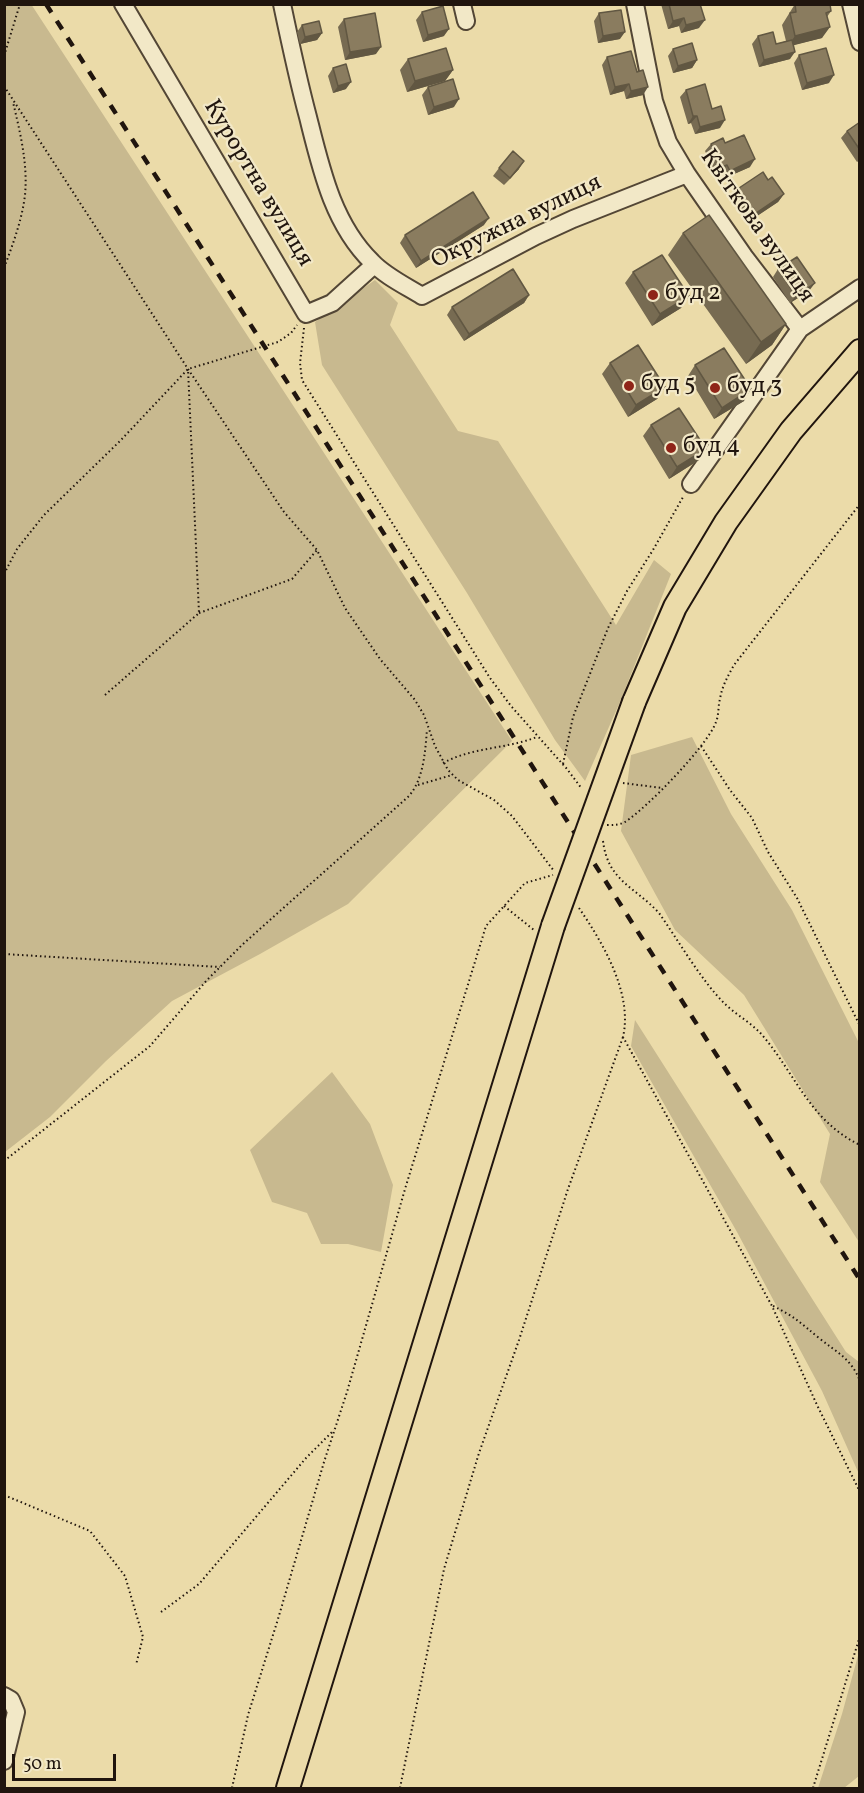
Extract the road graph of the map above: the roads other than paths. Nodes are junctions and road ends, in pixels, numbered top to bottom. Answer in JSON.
{"nodes":[{"id":1,"x":123,"y":4,"type":"edge"},
{"id":2,"x":282,"y":4,"type":"edge"},
{"id":3,"x":462,"y":4,"type":"edge"},
{"id":4,"x":634,"y":4,"type":"edge"},
{"id":5,"x":851,"y":4,"type":"edge"},
{"id":6,"x":466,"y":21,"type":"dead end"},
{"id":7,"x":860,"y":42,"type":"edge"},
{"id":8,"x":687,"y":174,"type":"junction"},
{"id":9,"x":374,"y":265,"type":"junction"},
{"id":10,"x":860,"y":288,"type":"edge"},
{"id":11,"x":800,"y":329,"type":"junction"},
{"id":12,"x":860,"y":351,"type":"edge"},
{"id":13,"x":692,"y":484,"type":"road end"},
{"id":14,"x":4,"y":1696,"type":"edge"},
{"id":15,"x":4,"y":1761,"type":"edge"},
{"id":16,"x":288,"y":1788,"type":"edge"}],
"edges":[{"from":1,"to":9,"type":"street","name":"Курортна вулиця"},
{"from":2,"to":9,"type":"street"},
{"from":3,"to":6,"type":"street"},
{"from":4,"to":8,"type":"street","name":"Квіткова вулиця"},
{"from":5,"to":7,"type":"street"},
{"from":8,"to":9,"type":"street","name":"Окружна вулиця"},
{"from":8,"to":11,"type":"street","name":"Квіткова вулиця"},
{"from":10,"to":11,"type":"street"},
{"from":11,"to":13,"type":"street","name":"Квіткова вулиця"},
{"from":12,"to":16,"type":"main road","bridge":true},
{"from":14,"to":15,"type":"street"}]}
